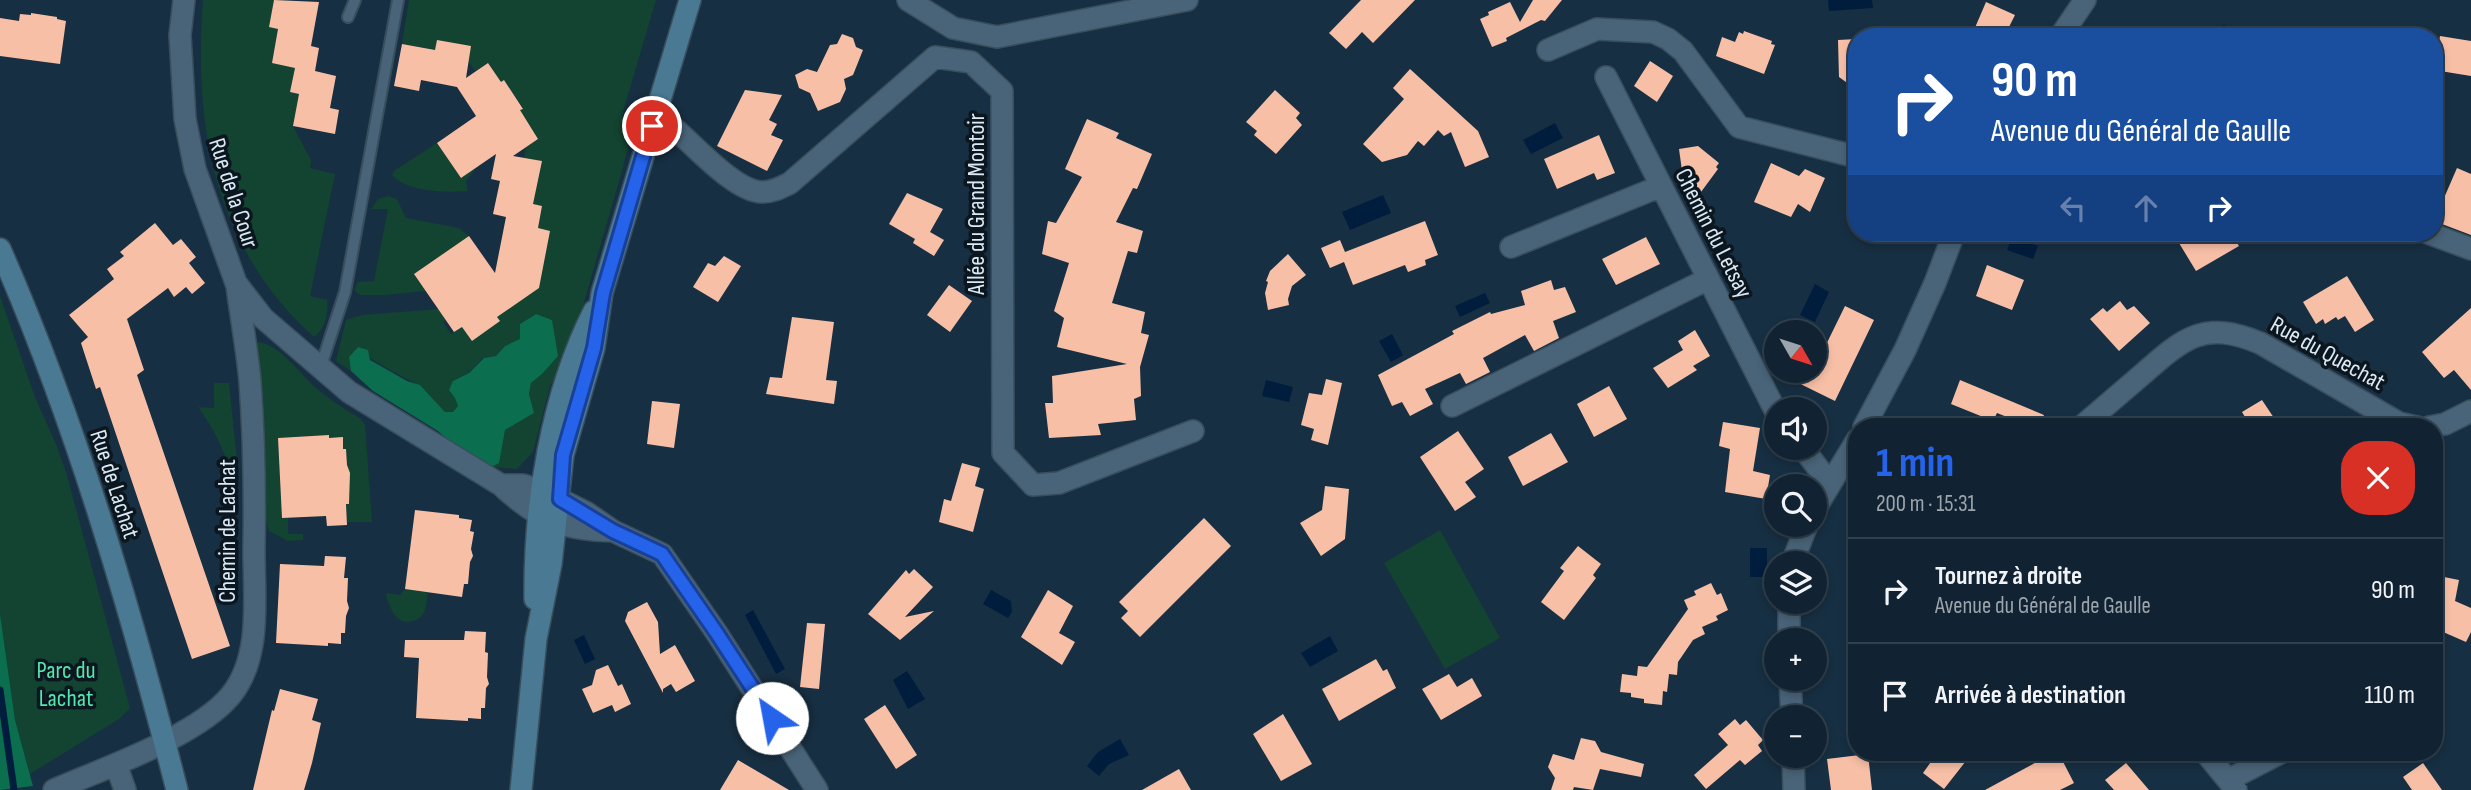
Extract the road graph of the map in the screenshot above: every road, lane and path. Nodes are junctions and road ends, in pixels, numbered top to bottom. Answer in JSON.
{"nodes":[{"id":1,"x":184,"y":0,"type":"edge"},
{"id":2,"x":355,"y":0,"type":"edge"},
{"id":3,"x":398,"y":0,"type":"edge"},
{"id":4,"x":690,"y":0,"type":"edge"},
{"id":5,"x":908,"y":0,"type":"edge"},
{"id":6,"x":1187,"y":0,"type":"edge"},
{"id":7,"x":2085,"y":0,"type":"edge"},
{"id":8,"x":348,"y":17,"type":"dead end"},
{"id":9,"x":2066,"y":28,"type":"edge"},
{"id":10,"x":1548,"y":50,"type":"dead end"},
{"id":11,"x":1606,"y":77,"type":"dead end"},
{"id":12,"x":652,"y":126,"type":"junction"},
{"id":13,"x":1848,"y":155,"type":"edge"},
{"id":14,"x":1661,"y":186,"type":"junction"},
{"id":15,"x":2443,"y":239,"type":"edge"},
{"id":16,"x":1951,"y":242,"type":"edge"},
{"id":17,"x":1511,"y":247,"type":"dead end"},
{"id":18,"x":0,"y":249,"type":"edge"},
{"id":19,"x":2471,"y":249,"type":"edge"},
{"id":20,"x":1708,"y":279,"type":"junction"},
{"id":21,"x":236,"y":282,"type":"junction"},
{"id":22,"x":321,"y":366,"type":"junction"},
{"id":23,"x":1768,"y":397,"type":"edge"},
{"id":24,"x":1452,"y":406,"type":"dead end"},
{"id":25,"x":2471,"y":411,"type":"edge"},
{"id":26,"x":1869,"y":418,"type":"edge"},
{"id":27,"x":2091,"y":418,"type":"edge"},
{"id":28,"x":2390,"y":418,"type":"edge"},
{"id":29,"x":2443,"y":424,"type":"edge"},
{"id":30,"x":1193,"y":431,"type":"dead end"},
{"id":31,"x":1848,"y":458,"type":"edge"},
{"id":32,"x":1812,"y":460,"type":"edge"},
{"id":33,"x":1830,"y":484,"type":"junction"},
{"id":34,"x":501,"y":485,"type":"junction"},
{"id":35,"x":1827,"y":489,"type":"edge"},
{"id":36,"x":552,"y":495,"type":"junction"},
{"id":37,"x":547,"y":519,"type":"junction"},
{"id":38,"x":613,"y":531,"type":"junction"},
{"id":39,"x":164,"y":741,"type":"junction"},
{"id":40,"x":2212,"y":761,"type":"edge"},
{"id":41,"x":2268,"y":761,"type":"edge"},
{"id":42,"x":116,"y":764,"type":"junction"},
{"id":43,"x":1793,"y":768,"type":"edge"},
{"id":44,"x":2232,"y":785,"type":"edge"},
{"id":45,"x":811,"y":788,"type":"edge"},
{"id":46,"x":54,"y":790,"type":"edge"},
{"id":47,"x":125,"y":790,"type":"edge"},
{"id":48,"x":177,"y":790,"type":"edge"},
{"id":49,"x":521,"y":790,"type":"edge"},
{"id":50,"x":1794,"y":790,"type":"edge"}],
"edges":[{"from":1,"to":21,"type":"street","name":"Rue de la Cour"},
{"from":2,"to":8,"type":"lane"},
{"from":3,"to":22,"type":"lane"},
{"from":4,"to":12,"type":"street"},
{"from":5,"to":6,"type":"street"},
{"from":7,"to":9,"type":"street"},
{"from":10,"to":13,"type":"street"},
{"from":11,"to":14,"type":"street","name":"Chemin du Letsay"},
{"from":12,"to":30,"type":"street","name":"Allée du Grand Montoir"},
{"from":12,"to":36,"type":"street"},
{"from":14,"to":17,"type":"street"},
{"from":14,"to":20,"type":"street","name":"Chemin du Letsay"},
{"from":15,"to":19,"type":"street"},
{"from":16,"to":26,"type":"street"},
{"from":18,"to":39,"type":"street","name":"Rue de Lachat"},
{"from":20,"to":23,"type":"street","name":"Chemin du Letsay"},
{"from":20,"to":24,"type":"street"},
{"from":21,"to":22,"type":"street","name":"Rue de la Cour"},
{"from":21,"to":39,"type":"street","name":"Chemin de Lachat"},
{"from":22,"to":34,"type":"street","name":"Rue de la Cour"},
{"from":25,"to":29,"type":"street"},
{"from":27,"to":28,"type":"street","name":"Rue du Quechat"},
{"from":31,"to":33,"type":"street"},
{"from":32,"to":33,"type":"street"},
{"from":33,"to":35,"type":"street"},
{"from":34,"to":36,"type":"street","name":"Rue de la Cour"},
{"from":34,"to":37,"type":"street","name":"Rue de la Cour"},
{"from":36,"to":37,"type":"street"},
{"from":36,"to":38,"type":"street"},
{"from":37,"to":38,"type":"street"},
{"from":37,"to":49,"type":"street"},
{"from":38,"to":45,"type":"street"},
{"from":39,"to":42,"type":"street"},
{"from":39,"to":48,"type":"street","name":"Rue de Lachat"},
{"from":40,"to":44,"type":"street"},
{"from":41,"to":44,"type":"street"},
{"from":42,"to":46,"type":"street"},
{"from":42,"to":47,"type":"street"},
{"from":43,"to":50,"type":"street"}]}
